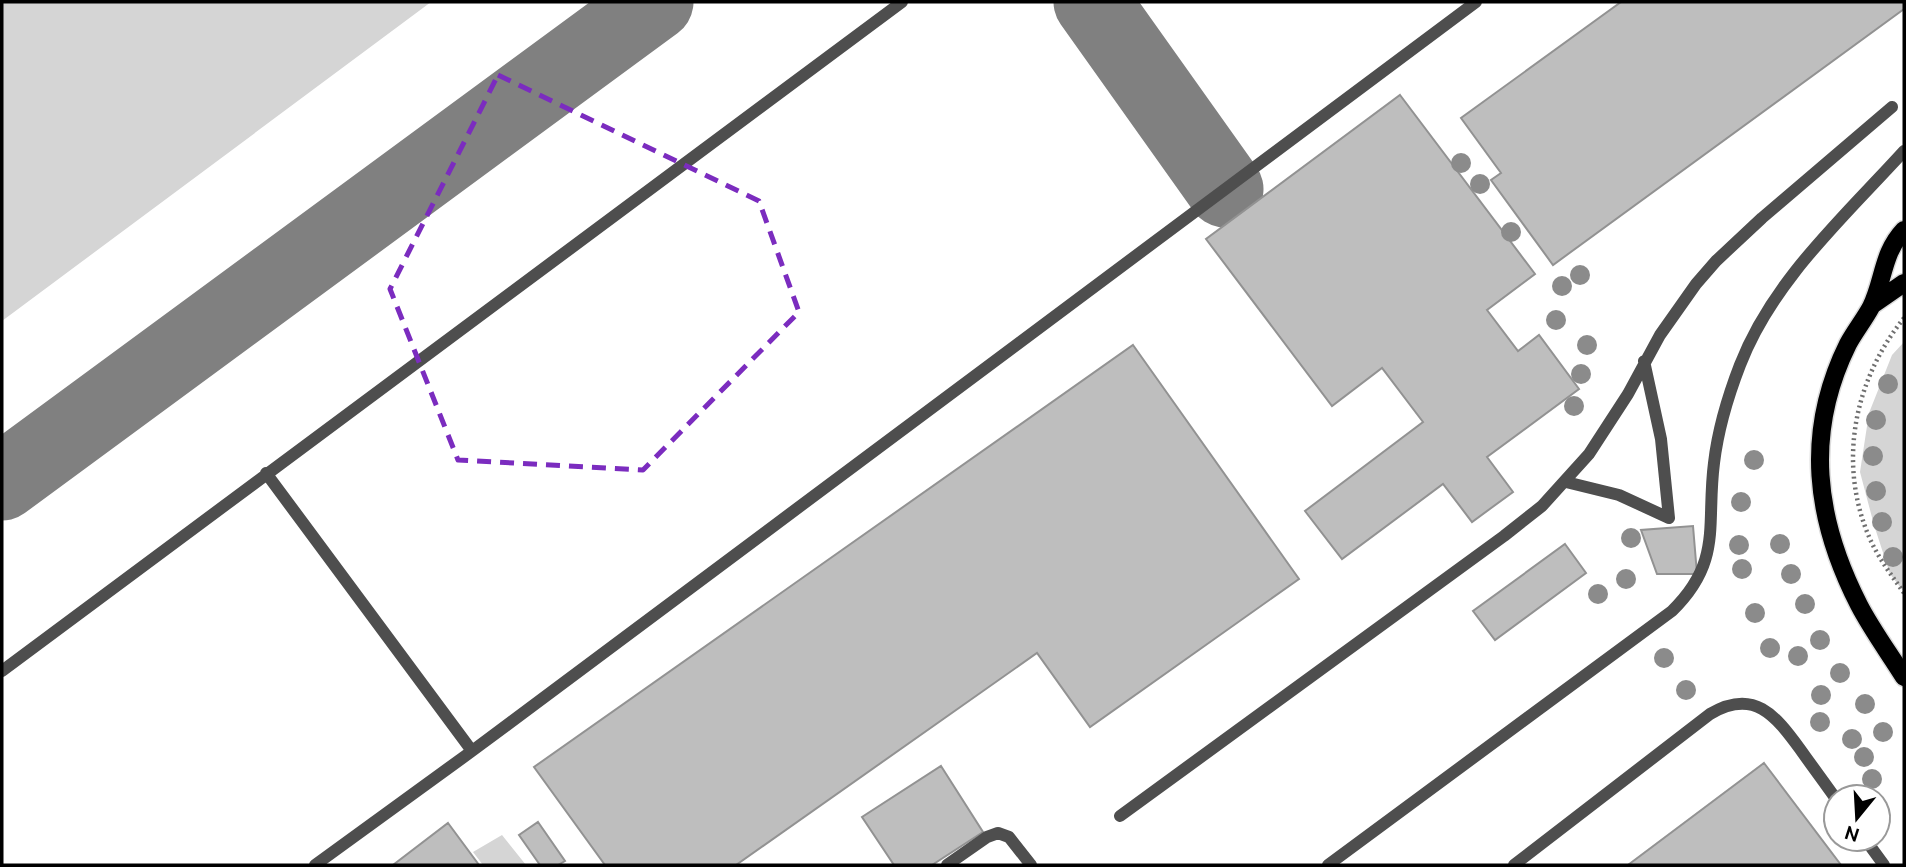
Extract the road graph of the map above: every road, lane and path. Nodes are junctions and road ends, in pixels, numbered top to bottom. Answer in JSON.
{"nodes":[{"id":1,"x":902,"y":2,"type":"edge"},
{"id":2,"x":1476,"y":2,"type":"edge"},
{"id":3,"x":1892,"y":107,"type":"dead end"},
{"id":4,"x":1904,"y":151,"type":"edge"},
{"id":5,"x":1901,"y":233,"type":"edge"},
{"id":6,"x":1904,"y":284,"type":"edge"},
{"id":7,"x":1872,"y":305,"type":"junction"},
{"id":8,"x":1904,"y":318,"type":"edge"},
{"id":9,"x":1644,"y":361,"type":"junction"},
{"id":10,"x":266,"y":473,"type":"junction"},
{"id":11,"x":1566,"y":482,"type":"junction"},
{"id":12,"x":1904,"y":593,"type":"edge"},
{"id":13,"x":2,"y":671,"type":"edge"},
{"id":14,"x":1904,"y":677,"type":"edge"},
{"id":15,"x":472,"y":751,"type":"junction"},
{"id":16,"x":1824,"y":783,"type":"edge"},
{"id":17,"x":1120,"y":816,"type":"dead end"},
{"id":18,"x":315,"y":865,"type":"edge"},
{"id":19,"x":947,"y":865,"type":"edge"},
{"id":20,"x":1031,"y":865,"type":"edge"},
{"id":21,"x":1328,"y":865,"type":"edge"},
{"id":22,"x":1514,"y":865,"type":"edge"}],
"edges":[{"from":1,"to":10,"type":"lane"},
{"from":2,"to":15,"type":"lane"},
{"from":3,"to":9,"type":"lane"},
{"from":4,"to":21,"type":"lane"},
{"from":5,"to":7,"type":"main road"},
{"from":6,"to":7,"type":"main road"},
{"from":7,"to":14,"type":"main road"},
{"from":8,"to":12,"type":"path"},
{"from":9,"to":11,"type":"lane"},
{"from":9,"to":11,"type":"lane"},
{"from":10,"to":13,"type":"lane"},
{"from":10,"to":15,"type":"lane"},
{"from":11,"to":17,"type":"lane"},
{"from":15,"to":18,"type":"lane"},
{"from":16,"to":22,"type":"lane"},
{"from":19,"to":20,"type":"lane"}]}
